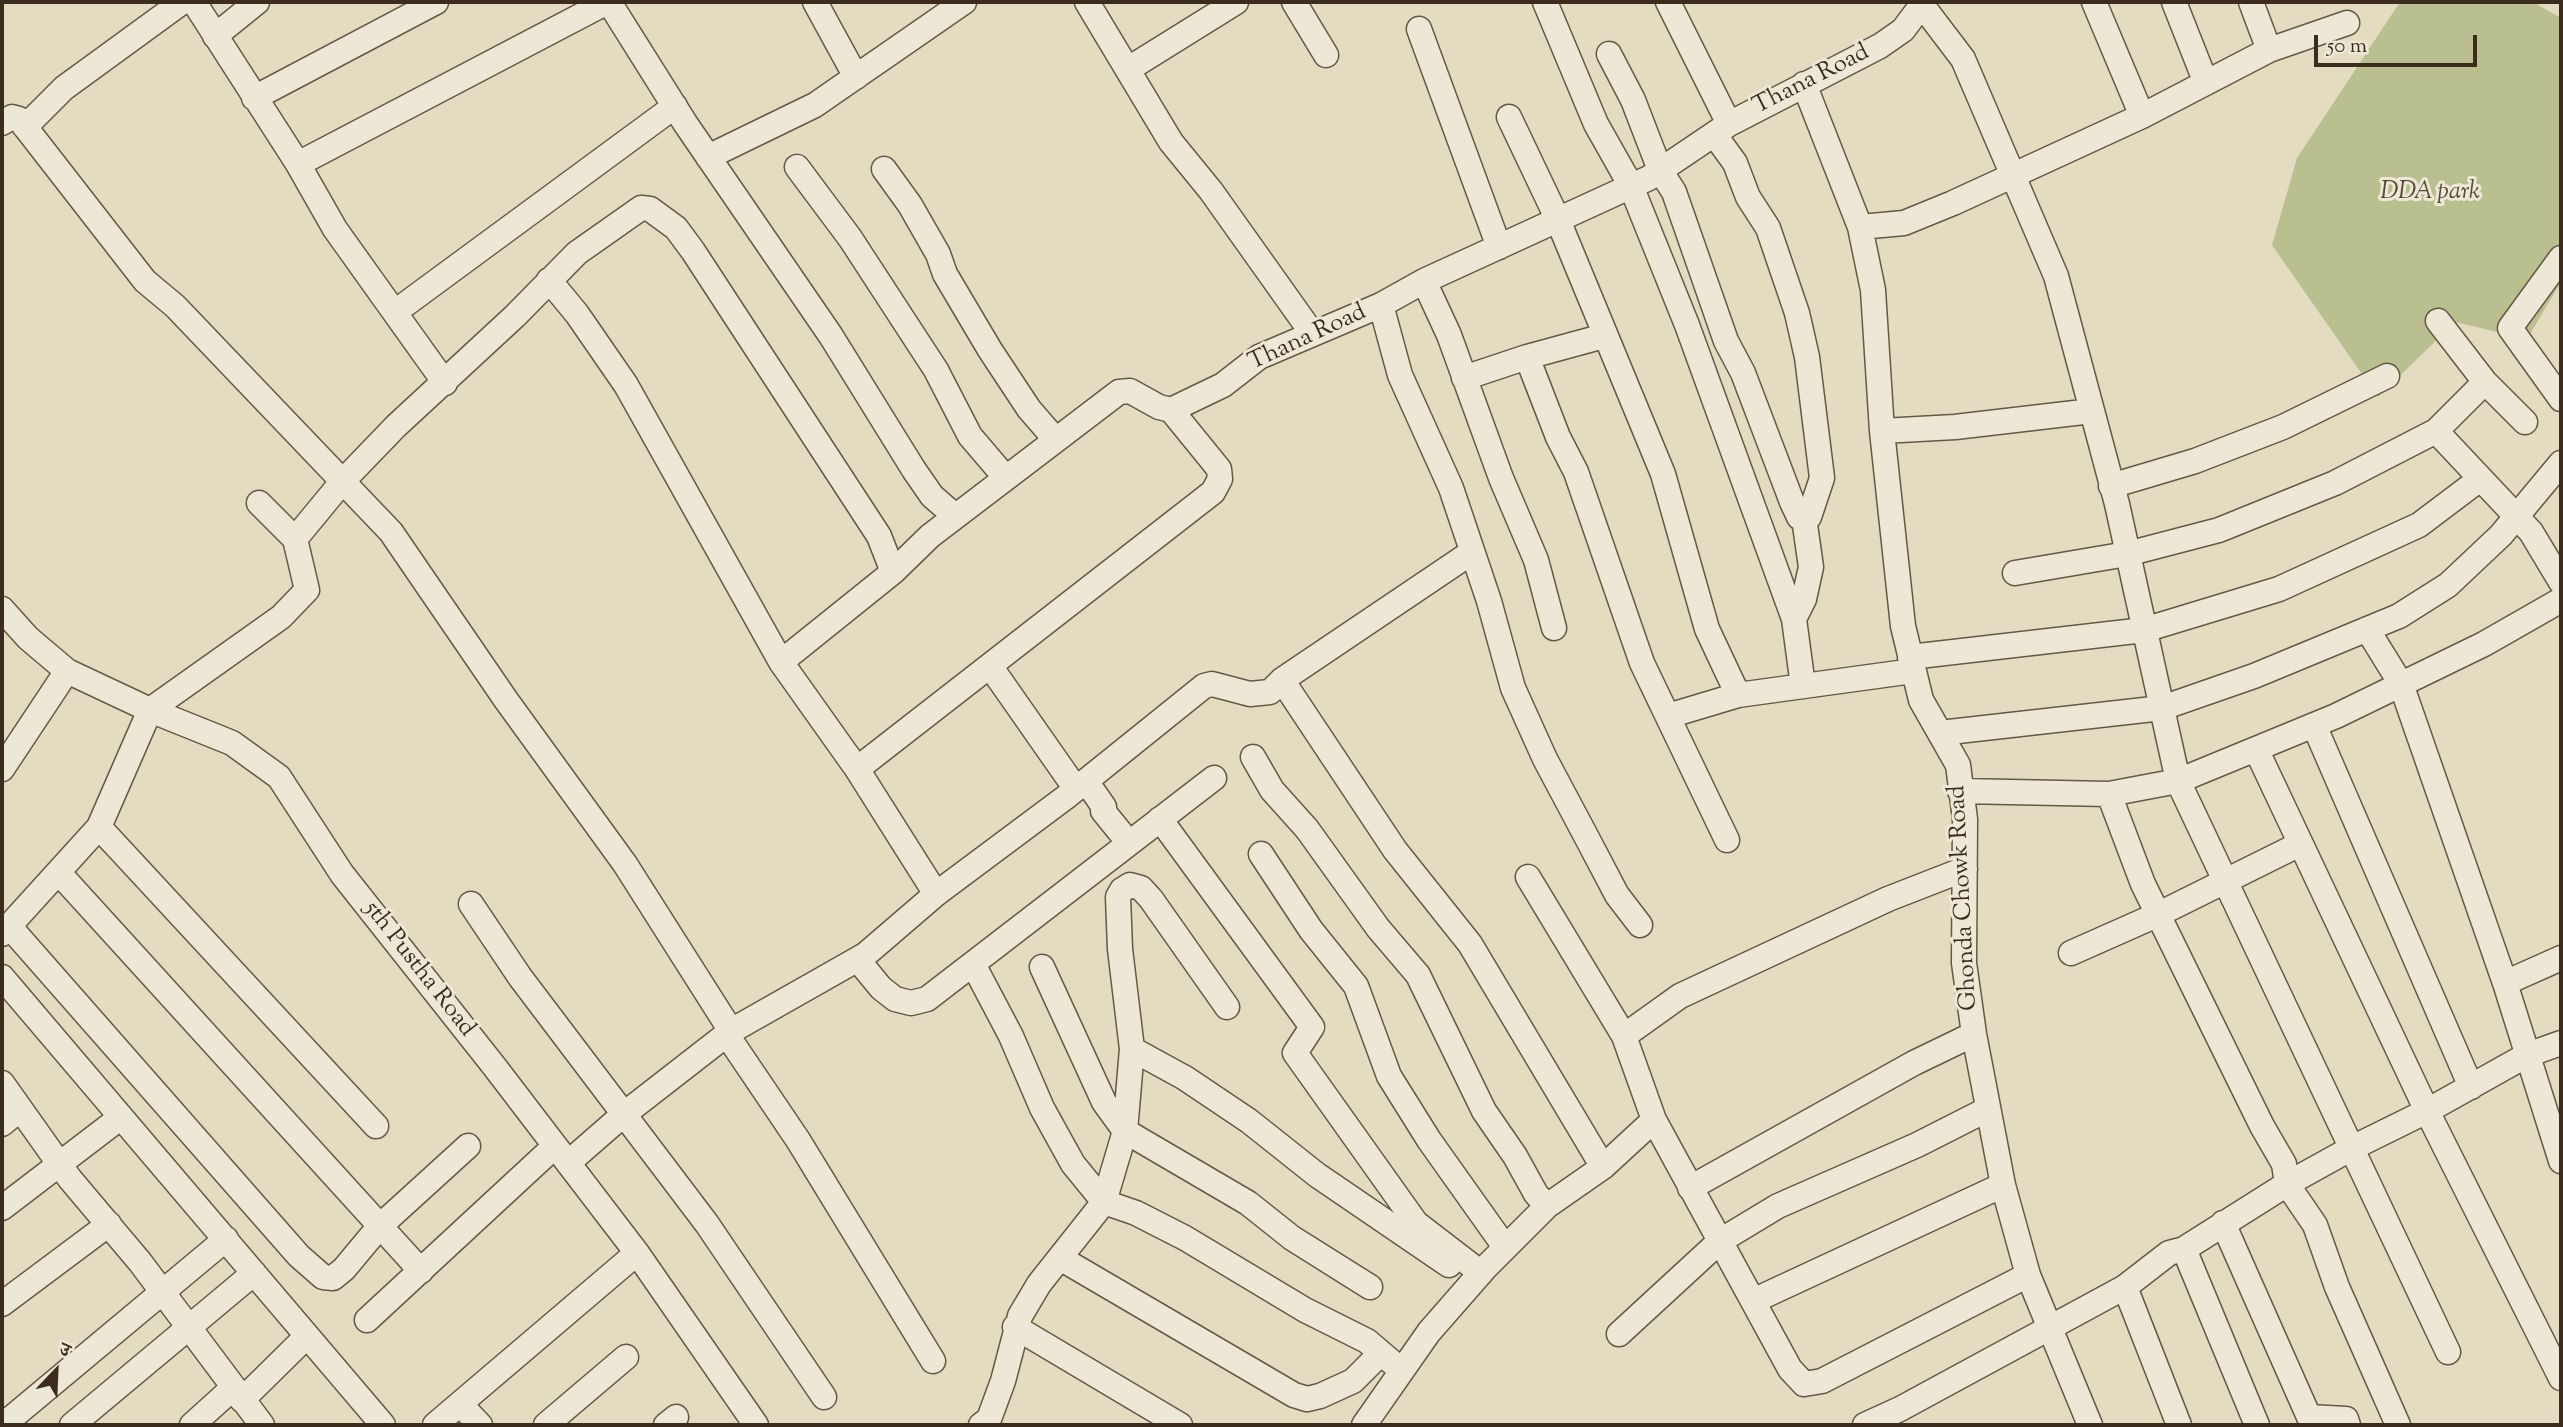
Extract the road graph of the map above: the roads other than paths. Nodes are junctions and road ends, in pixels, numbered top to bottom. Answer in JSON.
{"nodes":[{"id":1,"x":182,"y":2,"type":"edge"},
{"id":2,"x":194,"y":2,"type":"edge"},
{"id":3,"x":257,"y":2,"type":"edge"},
{"id":4,"x":436,"y":2,"type":"edge"},
{"id":5,"x":608,"y":2,"type":"edge"},
{"id":6,"x":816,"y":2,"type":"edge"},
{"id":7,"x":964,"y":2,"type":"edge"},
{"id":8,"x":1087,"y":2,"type":"edge"},
{"id":9,"x":1237,"y":2,"type":"edge"},
{"id":10,"x":1294,"y":2,"type":"edge"},
{"id":11,"x":1545,"y":2,"type":"edge"},
{"id":12,"x":1668,"y":2,"type":"edge"},
{"id":13,"x":2094,"y":2,"type":"edge"},
{"id":14,"x":2174,"y":2,"type":"edge"},
{"id":15,"x":2250,"y":2,"type":"edge"},
{"id":16,"x":1923,"y":3,"type":"edge"},
{"id":17,"x":2347,"y":23,"type":"dead end"},
{"id":18,"x":1419,"y":30,"type":"dead end"},
{"id":19,"x":215,"y":36,"type":"junction"},
{"id":20,"x":2269,"y":50,"type":"junction"},
{"id":21,"x":1609,"y":54,"type":"dead end"},
{"id":22,"x":1326,"y":55,"type":"dead end"},
{"id":23,"x":1130,"y":68,"type":"junction"},
{"id":24,"x":856,"y":77,"type":"junction"},
{"id":25,"x":2206,"y":83,"type":"junction"},
{"id":26,"x":1804,"y":84,"type":"junction"},
{"id":27,"x":254,"y":98,"type":"junction"},
{"id":28,"x":675,"y":106,"type":"junction"},
{"id":29,"x":2142,"y":116,"type":"junction"},
{"id":30,"x":1508,"y":117,"type":"dead end"},
{"id":31,"x":14,"y":125,"type":"edge"},
{"id":32,"x":1722,"y":129,"type":"junction"},
{"id":33,"x":708,"y":157,"type":"junction"},
{"id":34,"x":298,"y":164,"type":"junction"},
{"id":35,"x":797,"y":167,"type":"dead end"},
{"id":36,"x":884,"y":169,"type":"dead end"},
{"id":37,"x":1660,"y":170,"type":"junction"},
{"id":38,"x":2014,"y":177,"type":"junction"},
{"id":39,"x":1631,"y":186,"type":"junction"},
{"id":40,"x":1558,"y":220,"type":"junction"},
{"id":41,"x":1860,"y":227,"type":"junction"},
{"id":42,"x":1499,"y":247,"type":"junction"},
{"id":43,"x":2561,"y":258,"type":"edge"},
{"id":44,"x":549,"y":280,"type":"junction"},
{"id":45,"x":1424,"y":281,"type":"junction"},
{"id":46,"x":1381,"y":305,"type":"junction"},
{"id":47,"x":395,"y":312,"type":"junction"},
{"id":48,"x":2438,"y":321,"type":"dead end"},
{"id":49,"x":1312,"y":333,"type":"junction"},
{"id":50,"x":1604,"y":336,"type":"junction"},
{"id":51,"x":1527,"y":357,"type":"junction"},
{"id":52,"x":2387,"y":376,"type":"dead end"},
{"id":53,"x":1464,"y":378,"type":"junction"},
{"id":54,"x":2485,"y":382,"type":"junction"},
{"id":55,"x":445,"y":383,"type":"junction"},
{"id":56,"x":2561,"y":398,"type":"edge"},
{"id":57,"x":1171,"y":410,"type":"junction"},
{"id":58,"x":2092,"y":411,"type":"junction"},
{"id":59,"x":2525,"y":422,"type":"dead end"},
{"id":60,"x":1882,"y":431,"type":"junction"},
{"id":61,"x":2436,"y":431,"type":"junction"},
{"id":62,"x":1055,"y":439,"type":"junction"},
{"id":63,"x":2561,"y":463,"type":"edge"},
{"id":64,"x":1005,"y":477,"type":"junction"},
{"id":65,"x":2480,"y":479,"type":"junction"},
{"id":66,"x":342,"y":482,"type":"junction"},
{"id":67,"x":2111,"y":486,"type":"junction"},
{"id":68,"x":259,"y":503,"type":"dead end"},
{"id":69,"x":955,"y":516,"type":"junction"},
{"id":70,"x":2516,"y":516,"type":"junction"},
{"id":71,"x":1804,"y":518,"type":"junction"},
{"id":72,"x":295,"y":539,"type":"junction"},
{"id":73,"x":1472,"y":552,"type":"junction"},
{"id":74,"x":2127,"y":554,"type":"junction"},
{"id":75,"x":893,"y":572,"type":"junction"},
{"id":76,"x":2015,"y":573,"type":"dead end"},
{"id":77,"x":2561,"y":582,"type":"edge"},
{"id":78,"x":2561,"y":600,"type":"edge"},
{"id":79,"x":2,"y":609,"type":"edge"},
{"id":80,"x":1794,"y":619,"type":"junction"},
{"id":81,"x":1554,"y":628,"type":"dead end"},
{"id":82,"x":2367,"y":629,"type":"junction"},
{"id":83,"x":2144,"y":630,"type":"junction"},
{"id":84,"x":781,"y":662,"type":"junction"},
{"id":85,"x":1911,"y":664,"type":"junction"},
{"id":86,"x":990,"y":666,"type":"junction"},
{"id":87,"x":67,"y":671,"type":"junction"},
{"id":88,"x":1282,"y":680,"type":"junction"},
{"id":89,"x":2402,"y":684,"type":"junction"},
{"id":90,"x":1803,"y":686,"type":"junction"},
{"id":91,"x":1738,"y":695,"type":"junction"},
{"id":92,"x":2162,"y":708,"type":"junction"},
{"id":93,"x":150,"y":710,"type":"junction"},
{"id":94,"x":1668,"y":716,"type":"junction"},
{"id":95,"x":2314,"y":725,"type":"junction"},
{"id":96,"x":1940,"y":733,"type":"junction"},
{"id":97,"x":2256,"y":749,"type":"junction"},
{"id":98,"x":1253,"y":757,"type":"dead end"},
{"id":99,"x":2,"y":769,"type":"edge"},
{"id":100,"x":857,"y":769,"type":"junction"},
{"id":101,"x":1214,"y":778,"type":"dead end"},
{"id":102,"x":2178,"y":781,"type":"junction"},
{"id":103,"x":1081,"y":785,"type":"junction"},
{"id":104,"x":1960,"y":791,"type":"junction"},
{"id":105,"x":2109,"y":794,"type":"junction"},
{"id":106,"x":1160,"y":819,"type":"junction"},
{"id":107,"x":99,"y":827,"type":"junction"},
{"id":108,"x":1727,"y":840,"type":"dead end"},
{"id":109,"x":1129,"y":843,"type":"junction"},
{"id":110,"x":2300,"y":844,"type":"junction"},
{"id":111,"x":1261,"y":854,"type":"dead end"},
{"id":112,"x":1965,"y":869,"type":"junction"},
{"id":113,"x":59,"y":873,"type":"junction"},
{"id":114,"x":1528,"y":877,"type":"dead end"},
{"id":115,"x":2225,"y":882,"type":"junction"},
{"id":116,"x":936,"y":894,"type":"junction"},
{"id":117,"x":471,"y":904,"type":"dead end"},
{"id":118,"x":2159,"y":914,"type":"junction"},
{"id":119,"x":1640,"y":925,"type":"dead end"},
{"id":120,"x":5,"y":930,"type":"edge"},
{"id":121,"x":2071,"y":953,"type":"dead end"},
{"id":122,"x":2561,"y":958,"type":"edge"},
{"id":123,"x":858,"y":960,"type":"junction"},
{"id":124,"x":973,"y":964,"type":"junction"},
{"id":125,"x":1042,"y":967,"type":"dead end"},
{"id":126,"x":2,"y":977,"type":"edge"},
{"id":127,"x":2505,"y":983,"type":"junction"},
{"id":128,"x":1227,"y":1007,"type":"dead end"},
{"id":129,"x":729,"y":1033,"type":"junction"},
{"id":130,"x":1973,"y":1034,"type":"junction"},
{"id":131,"x":1624,"y":1036,"type":"junction"},
{"id":132,"x":2561,"y":1043,"type":"edge"},
{"id":133,"x":1132,"y":1049,"type":"junction"},
{"id":134,"x":2527,"y":1055,"type":"junction"},
{"id":135,"x":2,"y":1083,"type":"edge"},
{"id":136,"x":2471,"y":1087,"type":"junction"},
{"id":137,"x":1988,"y":1109,"type":"junction"},
{"id":138,"x":2427,"y":1111,"type":"junction"},
{"id":139,"x":623,"y":1115,"type":"junction"},
{"id":140,"x":11,"y":1116,"type":"edge"},
{"id":141,"x":121,"y":1117,"type":"junction"},
{"id":142,"x":1654,"y":1120,"type":"junction"},
{"id":143,"x":376,"y":1126,"type":"dead end"},
{"id":144,"x":1125,"y":1131,"type":"junction"},
{"id":145,"x":468,"y":1146,"type":"dead end"},
{"id":146,"x":2352,"y":1147,"type":"junction"},
{"id":147,"x":561,"y":1155,"type":"junction"},
{"id":148,"x":2561,"y":1161,"type":"edge"},
{"id":149,"x":59,"y":1165,"type":"junction"},
{"id":150,"x":1603,"y":1167,"type":"junction"},
{"id":151,"x":2287,"y":1184,"type":"junction"},
{"id":152,"x":2003,"y":1185,"type":"junction"},
{"id":153,"x":1690,"y":1188,"type":"junction"},
{"id":154,"x":1104,"y":1202,"type":"junction"},
{"id":155,"x":1547,"y":1206,"type":"junction"},
{"id":156,"x":2,"y":1209,"type":"edge"},
{"id":157,"x":2223,"y":1223,"type":"junction"},
{"id":158,"x":109,"y":1224,"type":"junction"},
{"id":159,"x":379,"y":1227,"type":"junction"},
{"id":160,"x":226,"y":1239,"type":"junction"},
{"id":161,"x":1720,"y":1241,"type":"junction"},
{"id":162,"x":1505,"y":1247,"type":"junction"},
{"id":163,"x":2184,"y":1249,"type":"junction"},
{"id":164,"x":637,"y":1253,"type":"junction"},
{"id":165,"x":1060,"y":1258,"type":"junction"},
{"id":166,"x":421,"y":1271,"type":"junction"},
{"id":167,"x":254,"y":1273,"type":"junction"},
{"id":168,"x":2028,"y":1275,"type":"junction"},
{"id":169,"x":1478,"y":1276,"type":"junction"},
{"id":170,"x":1370,"y":1287,"type":"dead end"},
{"id":171,"x":2125,"y":1287,"type":"junction"},
{"id":172,"x":163,"y":1292,"type":"junction"},
{"id":173,"x":1753,"y":1301,"type":"junction"},
{"id":174,"x":2,"y":1304,"type":"edge"},
{"id":175,"x":367,"y":1320,"type":"dead end"},
{"id":176,"x":2049,"y":1326,"type":"junction"},
{"id":177,"x":189,"y":1327,"type":"junction"},
{"id":178,"x":1015,"y":1327,"type":"junction"},
{"id":179,"x":1619,"y":1334,"type":"dead end"},
{"id":180,"x":307,"y":1336,"type":"junction"},
{"id":181,"x":2448,"y":1352,"type":"dead end"},
{"id":182,"x":1381,"y":1353,"type":"junction"},
{"id":183,"x":626,"y":1357,"type":"dead end"},
{"id":184,"x":933,"y":1361,"type":"dead end"},
{"id":185,"x":1401,"y":1370,"type":"junction"},
{"id":186,"x":2561,"y":1378,"type":"edge"},
{"id":187,"x":238,"y":1394,"type":"junction"},
{"id":188,"x":824,"y":1397,"type":"dead end"},
{"id":189,"x":460,"y":1404,"type":"junction"},
{"id":190,"x":991,"y":1423,"type":"edge"},
{"id":191,"x":2083,"y":1423,"type":"edge"},
{"id":192,"x":3,"y":1425,"type":"edge"},
{"id":193,"x":72,"y":1425,"type":"edge"},
{"id":194,"x":192,"y":1425,"type":"edge"},
{"id":195,"x":262,"y":1425,"type":"edge"},
{"id":196,"x":383,"y":1425,"type":"edge"},
{"id":197,"x":435,"y":1425,"type":"edge"},
{"id":198,"x":480,"y":1425,"type":"edge"},
{"id":199,"x":546,"y":1425,"type":"edge"},
{"id":200,"x":756,"y":1425,"type":"edge"},
{"id":201,"x":1180,"y":1425,"type":"edge"},
{"id":202,"x":1364,"y":1425,"type":"edge"},
{"id":203,"x":1865,"y":1425,"type":"edge"},
{"id":204,"x":2179,"y":1425,"type":"edge"},
{"id":205,"x":2258,"y":1425,"type":"edge"},
{"id":206,"x":2348,"y":1425,"type":"edge"},
{"id":207,"x":2398,"y":1425,"type":"edge"}],
"edges":[{"from":1,"to":31,"type":"street"},
{"from":2,"to":19,"type":"street"},
{"from":3,"to":19,"type":"street"},
{"from":4,"to":27,"type":"street"},
{"from":5,"to":28,"type":"street"},
{"from":5,"to":34,"type":"street"},
{"from":6,"to":24,"type":"street"},
{"from":7,"to":24,"type":"street"},
{"from":8,"to":23,"type":"street"},
{"from":9,"to":23,"type":"street"},
{"from":10,"to":22,"type":"street"},
{"from":11,"to":39,"type":"street"},
{"from":12,"to":32,"type":"street"},
{"from":13,"to":29,"type":"street"},
{"from":14,"to":25,"type":"street"},
{"from":15,"to":20,"type":"street"},
{"from":16,"to":26,"type":"street","name":"Thana Road"},
{"from":16,"to":38,"type":"street"},
{"from":17,"to":20,"type":"street"},
{"from":18,"to":42,"type":"street"},
{"from":19,"to":27,"type":"street"},
{"from":20,"to":25,"type":"street"},
{"from":21,"to":37,"type":"street"},
{"from":23,"to":49,"type":"street"},
{"from":24,"to":33,"type":"street"},
{"from":25,"to":29,"type":"street"},
{"from":26,"to":32,"type":"street","name":"Thana Road"},
{"from":26,"to":41,"type":"street","name":"Ghonda Chowk Road"},
{"from":27,"to":34,"type":"street"},
{"from":28,"to":33,"type":"street"},
{"from":28,"to":47,"type":"street"},
{"from":29,"to":38,"type":"street"},
{"from":30,"to":40,"type":"street"},
{"from":31,"to":66,"type":"street"},
{"from":32,"to":37,"type":"street","name":"Thana Road"},
{"from":32,"to":71,"type":"street"},
{"from":33,"to":69,"type":"street"},
{"from":34,"to":47,"type":"street"},
{"from":35,"to":64,"type":"street"},
{"from":36,"to":62,"type":"street"},
{"from":37,"to":39,"type":"street","name":"Thana Road"},
{"from":37,"to":71,"type":"street"},
{"from":38,"to":41,"type":"street"},
{"from":38,"to":58,"type":"street"},
{"from":39,"to":40,"type":"street","name":"Thana Road"},
{"from":39,"to":80,"type":"street"},
{"from":40,"to":42,"type":"street","name":"Thana Road"},
{"from":40,"to":50,"type":"street"},
{"from":41,"to":60,"type":"street","name":"Ghonda Chowk Road"},
{"from":42,"to":45,"type":"street","name":"Thana Road"},
{"from":43,"to":56,"type":"street"},
{"from":44,"to":55,"type":"street"},
{"from":44,"to":75,"type":"street"},
{"from":44,"to":84,"type":"street"},
{"from":45,"to":46,"type":"street","name":"Thana Road"},
{"from":45,"to":53,"type":"street"},
{"from":46,"to":49,"type":"street","name":"Thana Road"},
{"from":46,"to":73,"type":"street"},
{"from":47,"to":55,"type":"street"},
{"from":48,"to":54,"type":"street"},
{"from":49,"to":57,"type":"street","name":"Thana Road"},
{"from":50,"to":51,"type":"street"},
{"from":50,"to":91,"type":"street"},
{"from":51,"to":53,"type":"street"},
{"from":51,"to":94,"type":"street"},
{"from":52,"to":67,"type":"street"},
{"from":53,"to":81,"type":"street"},
{"from":54,"to":59,"type":"street"},
{"from":54,"to":61,"type":"street"},
{"from":55,"to":66,"type":"street"},
{"from":57,"to":62,"type":"street"},
{"from":57,"to":86,"type":"street"},
{"from":58,"to":60,"type":"street"},
{"from":58,"to":67,"type":"street"},
{"from":60,"to":85,"type":"street","name":"Ghonda Chowk Road"},
{"from":61,"to":65,"type":"street"},
{"from":61,"to":74,"type":"street"},
{"from":62,"to":64,"type":"street"},
{"from":63,"to":70,"type":"street"},
{"from":64,"to":69,"type":"street"},
{"from":65,"to":70,"type":"street"},
{"from":65,"to":83,"type":"street"},
{"from":66,"to":72,"type":"street"},
{"from":66,"to":129,"type":"street"},
{"from":67,"to":74,"type":"street"},
{"from":68,"to":72,"type":"street"},
{"from":69,"to":75,"type":"street"},
{"from":70,"to":77,"type":"street"},
{"from":70,"to":82,"type":"street"},
{"from":71,"to":80,"type":"street"},
{"from":72,"to":93,"type":"street"},
{"from":73,"to":88,"type":"street"},
{"from":73,"to":119,"type":"street"},
{"from":74,"to":76,"type":"street"},
{"from":74,"to":83,"type":"street"},
{"from":75,"to":84,"type":"street"},
{"from":78,"to":89,"type":"street"},
{"from":79,"to":87,"type":"street","name":"5th Pustha Road"},
{"from":80,"to":90,"type":"street"},
{"from":82,"to":89,"type":"street"},
{"from":82,"to":92,"type":"street"},
{"from":83,"to":85,"type":"street"},
{"from":83,"to":92,"type":"street"},
{"from":84,"to":100,"type":"street"},
{"from":85,"to":90,"type":"street"},
{"from":85,"to":96,"type":"street","name":"Ghonda Chowk Road"},
{"from":86,"to":100,"type":"street"},
{"from":86,"to":103,"type":"street"},
{"from":87,"to":93,"type":"street","name":"5th Pustha Road"},
{"from":87,"to":99,"type":"street"},
{"from":88,"to":103,"type":"street"},
{"from":88,"to":150,"type":"street"},
{"from":89,"to":95,"type":"street"},
{"from":89,"to":127,"type":"street"},
{"from":90,"to":91,"type":"street"},
{"from":91,"to":94,"type":"street"},
{"from":92,"to":96,"type":"street"},
{"from":92,"to":102,"type":"street"},
{"from":93,"to":107,"type":"street"},
{"from":93,"to":147,"type":"street","name":"5th Pustha Road"},
{"from":94,"to":108,"type":"street"},
{"from":95,"to":97,"type":"street"},
{"from":95,"to":136,"type":"street"},
{"from":96,"to":104,"type":"street","name":"Ghonda Chowk Road"},
{"from":97,"to":102,"type":"street"},
{"from":97,"to":110,"type":"street"},
{"from":98,"to":155,"type":"street"},
{"from":100,"to":116,"type":"street"},
{"from":101,"to":106,"type":"street"},
{"from":102,"to":105,"type":"street"},
{"from":102,"to":115,"type":"street"},
{"from":103,"to":109,"type":"street"},
{"from":103,"to":116,"type":"street"},
{"from":104,"to":105,"type":"street"},
{"from":104,"to":112,"type":"street","name":"Ghonda Chowk Road"},
{"from":105,"to":118,"type":"street"},
{"from":106,"to":109,"type":"street"},
{"from":106,"to":169,"type":"street"},
{"from":107,"to":113,"type":"street"},
{"from":107,"to":143,"type":"street"},
{"from":109,"to":124,"type":"street"},
{"from":110,"to":115,"type":"street"},
{"from":110,"to":138,"type":"street"},
{"from":111,"to":162,"type":"street"},
{"from":112,"to":130,"type":"street","name":"Ghonda Chowk Road"},
{"from":112,"to":131,"type":"street"},
{"from":113,"to":120,"type":"street"},
{"from":113,"to":159,"type":"street"},
{"from":114,"to":131,"type":"street"},
{"from":115,"to":118,"type":"street"},
{"from":115,"to":146,"type":"street"},
{"from":116,"to":123,"type":"street"},
{"from":117,"to":139,"type":"street"},
{"from":118,"to":121,"type":"street"},
{"from":118,"to":151,"type":"street"},
{"from":120,"to":159,"type":"street"},
{"from":122,"to":127,"type":"street"},
{"from":123,"to":124,"type":"street"},
{"from":123,"to":129,"type":"street"},
{"from":124,"to":154,"type":"street"},
{"from":125,"to":144,"type":"street"},
{"from":126,"to":141,"type":"street"},
{"from":127,"to":134,"type":"street"},
{"from":128,"to":133,"type":"street"},
{"from":129,"to":139,"type":"street"},
{"from":129,"to":184,"type":"street"},
{"from":130,"to":137,"type":"street","name":"Ghonda Chowk Road"},
{"from":130,"to":153,"type":"street"},
{"from":131,"to":142,"type":"street"},
{"from":132,"to":134,"type":"street"},
{"from":133,"to":144,"type":"street"},
{"from":133,"to":169,"type":"street"},
{"from":134,"to":136,"type":"street"},
{"from":134,"to":148,"type":"street"},
{"from":135,"to":140,"type":"street"},
{"from":136,"to":138,"type":"street"},
{"from":137,"to":152,"type":"street","name":"Ghonda Chowk Road"},
{"from":137,"to":161,"type":"street"},
{"from":138,"to":146,"type":"street"},
{"from":138,"to":186,"type":"street"},
{"from":139,"to":147,"type":"street"},
{"from":139,"to":188,"type":"street"},
{"from":140,"to":149,"type":"street"},
{"from":141,"to":149,"type":"street"},
{"from":141,"to":160,"type":"street"},
{"from":142,"to":150,"type":"street"},
{"from":142,"to":153,"type":"street"},
{"from":144,"to":154,"type":"street"},
{"from":144,"to":170,"type":"street"},
{"from":145,"to":159,"type":"street"},
{"from":146,"to":151,"type":"street"},
{"from":146,"to":181,"type":"street"},
{"from":147,"to":164,"type":"street","name":"5th Pustha Road"},
{"from":147,"to":166,"type":"street"},
{"from":149,"to":156,"type":"street"},
{"from":149,"to":158,"type":"street"},
{"from":150,"to":155,"type":"street"},
{"from":151,"to":157,"type":"street"},
{"from":151,"to":207,"type":"street"},
{"from":152,"to":168,"type":"street","name":"Ghonda Chowk Road"},
{"from":152,"to":173,"type":"street"},
{"from":153,"to":161,"type":"street"},
{"from":154,"to":165,"type":"street"},
{"from":154,"to":182,"type":"street"},
{"from":155,"to":162,"type":"street"},
{"from":157,"to":163,"type":"street"},
{"from":157,"to":206,"type":"street"},
{"from":158,"to":172,"type":"street"},
{"from":158,"to":174,"type":"street"},
{"from":159,"to":166,"type":"street"},
{"from":160,"to":167,"type":"street"},
{"from":160,"to":172,"type":"street"},
{"from":161,"to":173,"type":"street"},
{"from":161,"to":179,"type":"street"},
{"from":162,"to":169,"type":"street"},
{"from":163,"to":171,"type":"street"},
{"from":163,"to":205,"type":"street"},
{"from":164,"to":189,"type":"street"},
{"from":164,"to":200,"type":"street","name":"5th Pustha Road"},
{"from":165,"to":178,"type":"street"},
{"from":165,"to":182,"type":"street"},
{"from":166,"to":175,"type":"street"},
{"from":167,"to":177,"type":"street"},
{"from":167,"to":180,"type":"street"},
{"from":168,"to":173,"type":"street"},
{"from":168,"to":176,"type":"street","name":"Ghonda Chowk Road"},
{"from":169,"to":185,"type":"street"},
{"from":171,"to":176,"type":"street"},
{"from":171,"to":204,"type":"street"},
{"from":172,"to":177,"type":"street"},
{"from":172,"to":192,"type":"street"},
{"from":176,"to":191,"type":"street","name":"Ghonda Chowk Road"},
{"from":176,"to":203,"type":"street"},
{"from":177,"to":187,"type":"street"},
{"from":177,"to":193,"type":"street"},
{"from":178,"to":190,"type":"street"},
{"from":178,"to":201,"type":"street"},
{"from":180,"to":187,"type":"street"},
{"from":180,"to":196,"type":"street"},
{"from":182,"to":185,"type":"street"},
{"from":183,"to":199,"type":"street"},
{"from":185,"to":202,"type":"street"},
{"from":187,"to":194,"type":"street"},
{"from":187,"to":195,"type":"street"},
{"from":189,"to":197,"type":"street"},
{"from":189,"to":198,"type":"street"}]}
